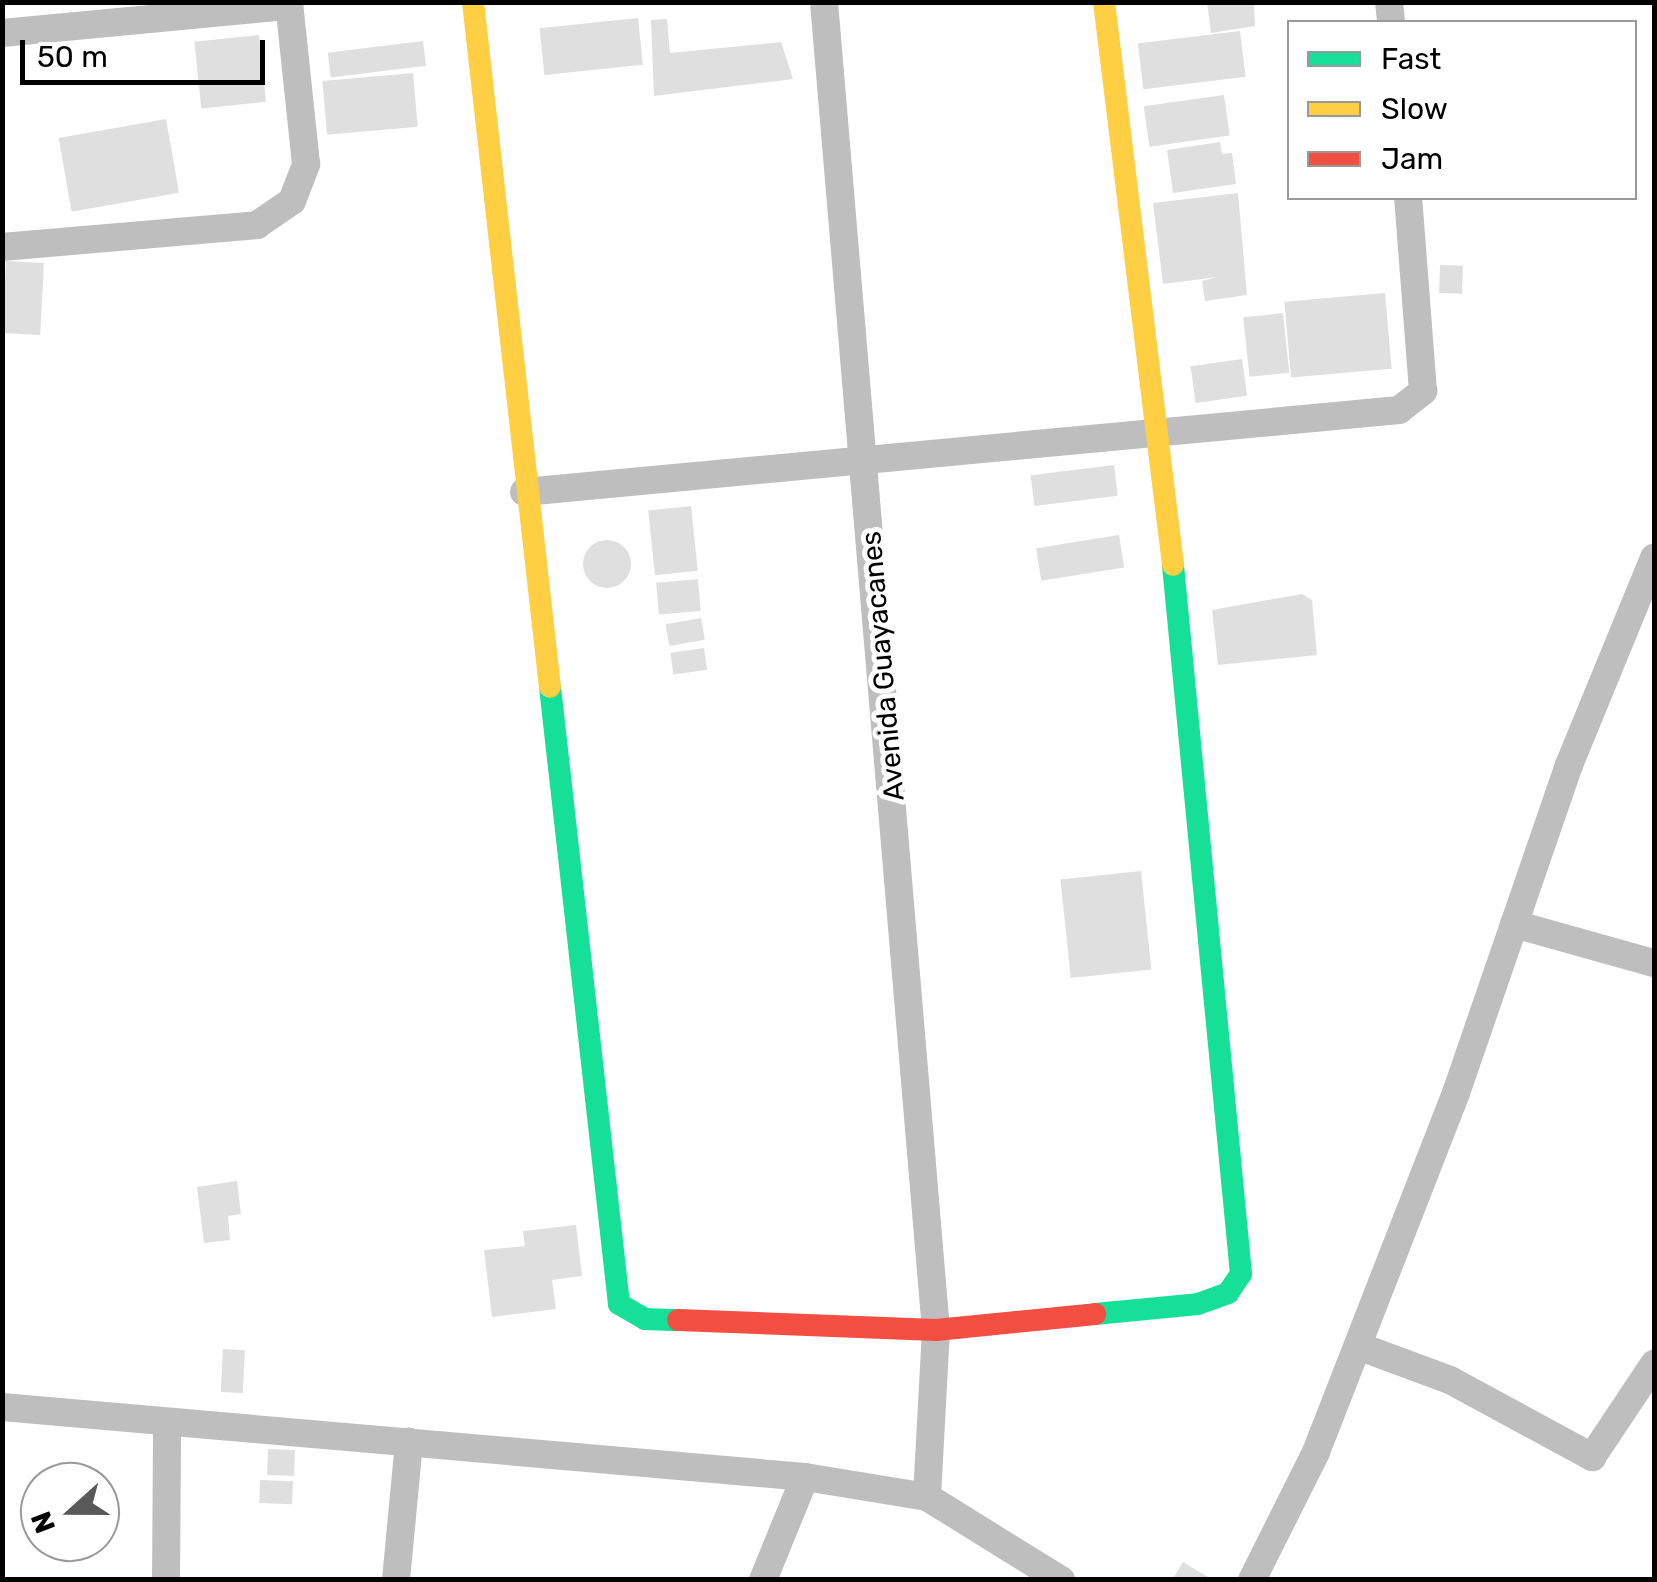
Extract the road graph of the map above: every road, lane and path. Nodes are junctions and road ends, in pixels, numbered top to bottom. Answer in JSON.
{"nodes":[{"id":1,"x":473,"y":2,"type":"edge"},
{"id":2,"x":824,"y":2,"type":"edge"},
{"id":3,"x":1104,"y":2,"type":"edge"},
{"id":4,"x":289,"y":4,"type":"edge"},
{"id":5,"x":2,"y":32,"type":"edge"},
{"id":6,"x":1408,"y":200,"type":"edge"},
{"id":7,"x":2,"y":247,"type":"edge"},
{"id":8,"x":1160,"y":432,"type":"junction"},
{"id":9,"x":866,"y":463,"type":"junction"},
{"id":10,"x":524,"y":492,"type":"junction"},
{"id":11,"x":1654,"y":558,"type":"edge"},
{"id":12,"x":1514,"y":924,"type":"junction"},
{"id":13,"x":1654,"y":964,"type":"edge"},
{"id":14,"x":936,"y":1330,"type":"junction"},
{"id":15,"x":1358,"y":1346,"type":"junction"},
{"id":16,"x":1654,"y":1364,"type":"edge"},
{"id":17,"x":2,"y":1408,"type":"edge"},
{"id":18,"x":166,"y":1422,"type":"junction"},
{"id":19,"x":409,"y":1442,"type":"junction"},
{"id":20,"x":805,"y":1477,"type":"junction"},
{"id":21,"x":926,"y":1496,"type":"junction"},
{"id":22,"x":166,"y":1580,"type":"edge"},
{"id":23,"x":396,"y":1580,"type":"edge"},
{"id":24,"x":762,"y":1580,"type":"edge"},
{"id":25,"x":1061,"y":1580,"type":"edge"},
{"id":26,"x":1252,"y":1580,"type":"edge"}],
"edges":[{"from":1,"to":10,"type":"street"},
{"from":2,"to":9,"type":"street","name":"Avenida Guayacanes"},
{"from":3,"to":8,"type":"street"},
{"from":4,"to":5,"type":"street"},
{"from":4,"to":7,"type":"street"},
{"from":6,"to":8,"type":"street"},
{"from":8,"to":9,"type":"street"},
{"from":8,"to":14,"type":"street"},
{"from":9,"to":10,"type":"street"},
{"from":9,"to":14,"type":"street","name":"Avenida Guayacanes"},
{"from":10,"to":14,"type":"street"},
{"from":11,"to":12,"type":"street"},
{"from":12,"to":13,"type":"street"},
{"from":12,"to":15,"type":"street"},
{"from":14,"to":21,"type":"street","name":"Avenida Guayacanes"},
{"from":15,"to":16,"type":"street"},
{"from":15,"to":26,"type":"street"},
{"from":17,"to":18,"type":"street"},
{"from":18,"to":19,"type":"street"},
{"from":18,"to":22,"type":"street"},
{"from":19,"to":20,"type":"street"},
{"from":19,"to":23,"type":"street"},
{"from":20,"to":21,"type":"street"},
{"from":20,"to":24,"type":"street"},
{"from":21,"to":25,"type":"street"}]}
